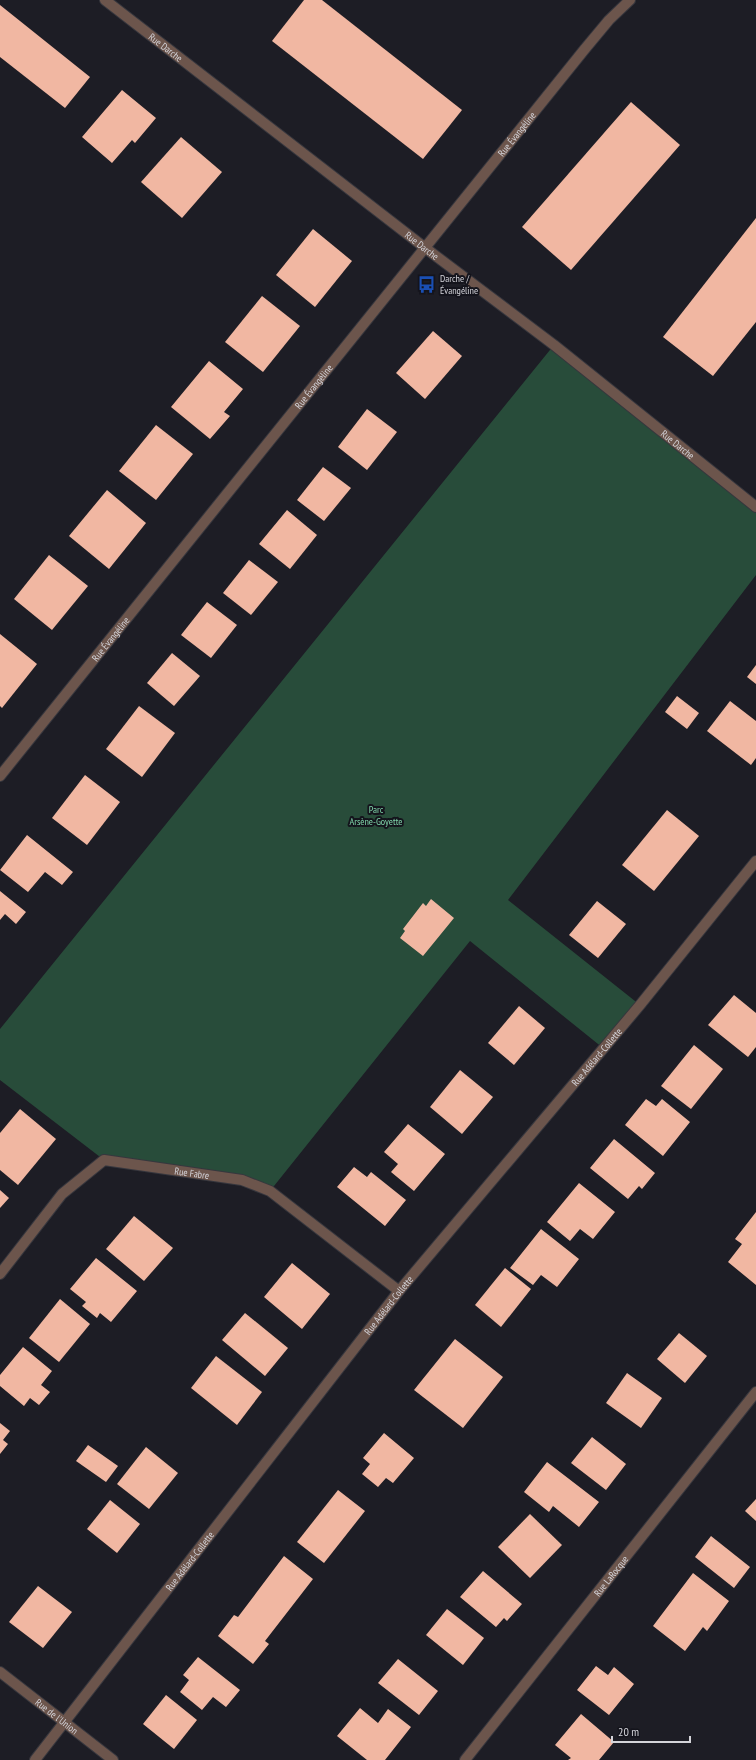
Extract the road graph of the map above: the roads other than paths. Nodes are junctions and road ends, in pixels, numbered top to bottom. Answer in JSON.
{"nodes":[{"id":1,"x":105,"y":0,"type":"edge"},
{"id":2,"x":630,"y":0,"type":"edge"},
{"id":3,"x":424,"y":247,"type":"junction"},
{"id":4,"x":756,"y":507,"type":"edge"},
{"id":5,"x":0,"y":776,"type":"edge"},
{"id":6,"x":756,"y":862,"type":"edge"},
{"id":7,"x":0,"y":1274,"type":"edge"},
{"id":8,"x":399,"y":1291,"type":"junction"},
{"id":9,"x":756,"y":1392,"type":"edge"},
{"id":10,"x":0,"y":1672,"type":"edge"},
{"id":11,"x":64,"y":1722,"type":"junction"},
{"id":12,"x":35,"y":1760,"type":"edge"},
{"id":13,"x":113,"y":1760,"type":"edge"},
{"id":14,"x":465,"y":1760,"type":"edge"}],
"edges":[{"from":1,"to":3,"type":"street","name":"Rue Darche"},
{"from":2,"to":3,"type":"street","name":"Rue Évangéline"},
{"from":3,"to":4,"type":"street","name":"Rue Darche"},
{"from":3,"to":5,"type":"street","name":"Rue Évangéline"},
{"from":6,"to":8,"type":"street","name":"Rue Adélard-Collette"},
{"from":7,"to":8,"type":"street","name":"Rue Fabre"},
{"from":8,"to":11,"type":"street","name":"Rue Adélard-Collette"},
{"from":9,"to":14,"type":"street","name":"Rue LaRocque"},
{"from":10,"to":11,"type":"street","name":"Rue de l'Union"},
{"from":11,"to":12,"type":"street","name":"Rue Adélard-Collette"},
{"from":11,"to":13,"type":"street","name":"Rue de l'Union"}]}
